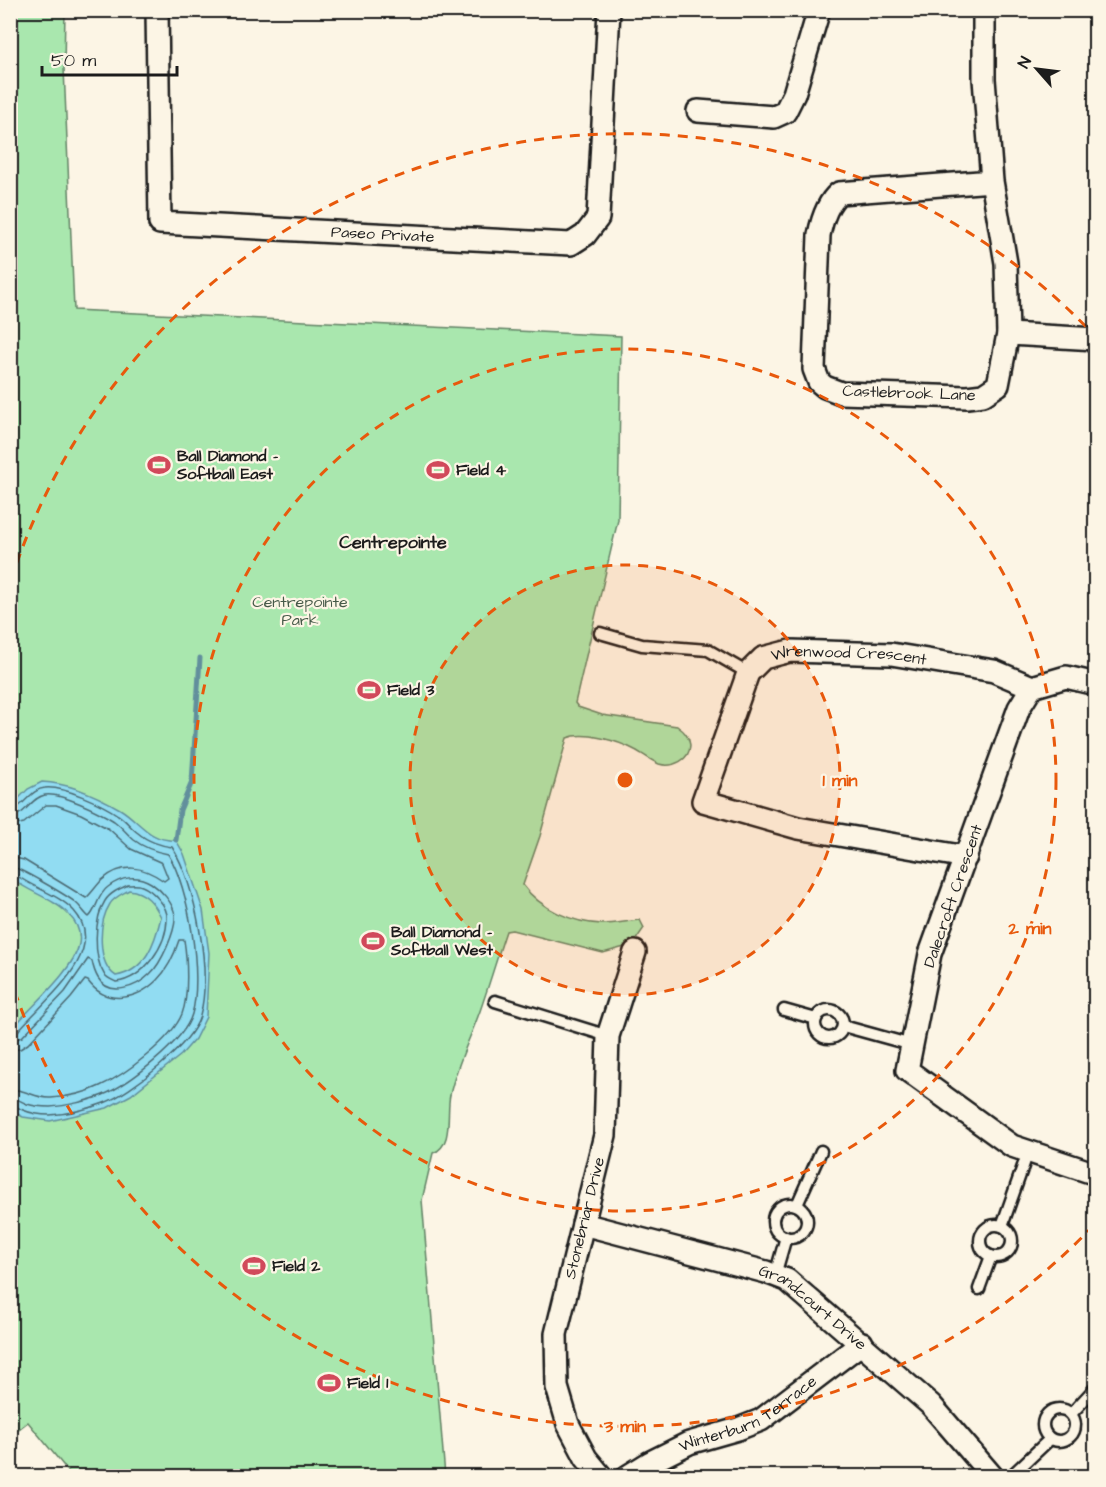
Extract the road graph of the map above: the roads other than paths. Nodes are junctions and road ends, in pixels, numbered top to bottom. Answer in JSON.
{"nodes":[{"id":1,"x":157,"y":10,"type":"edge"},
{"id":2,"x":609,"y":10,"type":"edge"},
{"id":3,"x":819,"y":10,"type":"edge"},
{"id":4,"x":984,"y":10,"type":"edge"},
{"id":5,"x":698,"y":111,"type":"dead end"},
{"id":6,"x":992,"y":182,"type":"junction"},
{"id":7,"x":1008,"y":334,"type":"junction"},
{"id":8,"x":1095,"y":339,"type":"edge"},
{"id":9,"x":600,"y":633,"type":"dead end"},
{"id":10,"x":748,"y":673,"type":"junction"},
{"id":11,"x":1095,"y":684,"type":"edge"},
{"id":12,"x":1032,"y":687,"type":"junction"},
{"id":13,"x":966,"y":857,"type":"junction"},
{"id":14,"x":635,"y":952,"type":"dead end"},
{"id":15,"x":495,"y":1001,"type":"dead end"},
{"id":16,"x":784,"y":1011,"type":"dead end"},
{"id":17,"x":816,"y":1019,"type":"junction"},
{"id":18,"x":843,"y":1026,"type":"junction"},
{"id":19,"x":608,"y":1036,"type":"junction"},
{"id":20,"x":912,"y":1045,"type":"junction"},
{"id":21,"x":821,"y":1151,"type":"dead end"},
{"id":22,"x":1028,"y":1152,"type":"junction"},
{"id":23,"x":1095,"y":1174,"type":"edge"},
{"id":24,"x":797,"y":1205,"type":"junction"},
{"id":25,"x":583,"y":1224,"type":"junction"},
{"id":26,"x":1002,"y":1226,"type":"junction"},
{"id":27,"x":786,"y":1237,"type":"junction"},
{"id":28,"x":991,"y":1256,"type":"junction"},
{"id":29,"x":775,"y":1275,"type":"junction"},
{"id":30,"x":980,"y":1289,"type":"dead end"},
{"id":31,"x":862,"y":1343,"type":"junction"},
{"id":32,"x":1095,"y":1387,"type":"edge"},
{"id":33,"x":1071,"y":1414,"type":"junction"},
{"id":34,"x":1050,"y":1439,"type":"junction"},
{"id":35,"x":601,"y":1476,"type":"edge"},
{"id":36,"x":628,"y":1476,"type":"edge"},
{"id":37,"x":992,"y":1476,"type":"edge"},
{"id":38,"x":1011,"y":1476,"type":"edge"}],
"edges":[{"from":1,"to":2,"type":"street","name":"Paseo Private"},
{"from":3,"to":5,"type":"street"},
{"from":4,"to":6,"type":"street","name":"Castlebrook Lane"},
{"from":6,"to":7,"type":"street","name":"Castlebrook Lane"},
{"from":6,"to":7,"type":"street","name":"Castlebrook Lane"},
{"from":7,"to":8,"type":"street"},
{"from":9,"to":10,"type":"lane"},
{"from":10,"to":12,"type":"street","name":"Wrenwood Crescent"},
{"from":10,"to":13,"type":"street","name":"Wrenwood Crescent"},
{"from":11,"to":12,"type":"street"},
{"from":12,"to":13,"type":"street","name":"Dalecroft Crescent"},
{"from":13,"to":20,"type":"street","name":"Dalecroft Crescent"},
{"from":14,"to":19,"type":"street","name":"Stonebriar Drive"},
{"from":15,"to":19,"type":"lane"},
{"from":16,"to":17,"type":"lane"},
{"from":17,"to":18,"type":"lane"},
{"from":17,"to":18,"type":"lane"},
{"from":18,"to":20,"type":"lane"},
{"from":19,"to":25,"type":"street","name":"Stonebriar Drive"},
{"from":20,"to":22,"type":"street","name":"Dalecroft Crescent"},
{"from":21,"to":24,"type":"lane"},
{"from":22,"to":23,"type":"street","name":"Dalecroft Crescent"},
{"from":22,"to":26,"type":"lane"},
{"from":24,"to":27,"type":"lane"},
{"from":24,"to":27,"type":"lane"},
{"from":25,"to":29,"type":"street","name":"Grandcourt Drive"},
{"from":25,"to":35,"type":"street","name":"Stonebriar Drive"},
{"from":26,"to":28,"type":"lane"},
{"from":26,"to":28,"type":"lane"},
{"from":27,"to":29,"type":"lane"},
{"from":28,"to":30,"type":"lane"},
{"from":29,"to":31,"type":"street","name":"Grandcourt Drive"},
{"from":31,"to":36,"type":"street","name":"Winterburn Terrace"},
{"from":31,"to":37,"type":"street","name":"Grandcourt Drive"},
{"from":32,"to":33,"type":"lane"},
{"from":33,"to":34,"type":"lane"},
{"from":33,"to":34,"type":"lane"},
{"from":34,"to":38,"type":"lane"}]}
